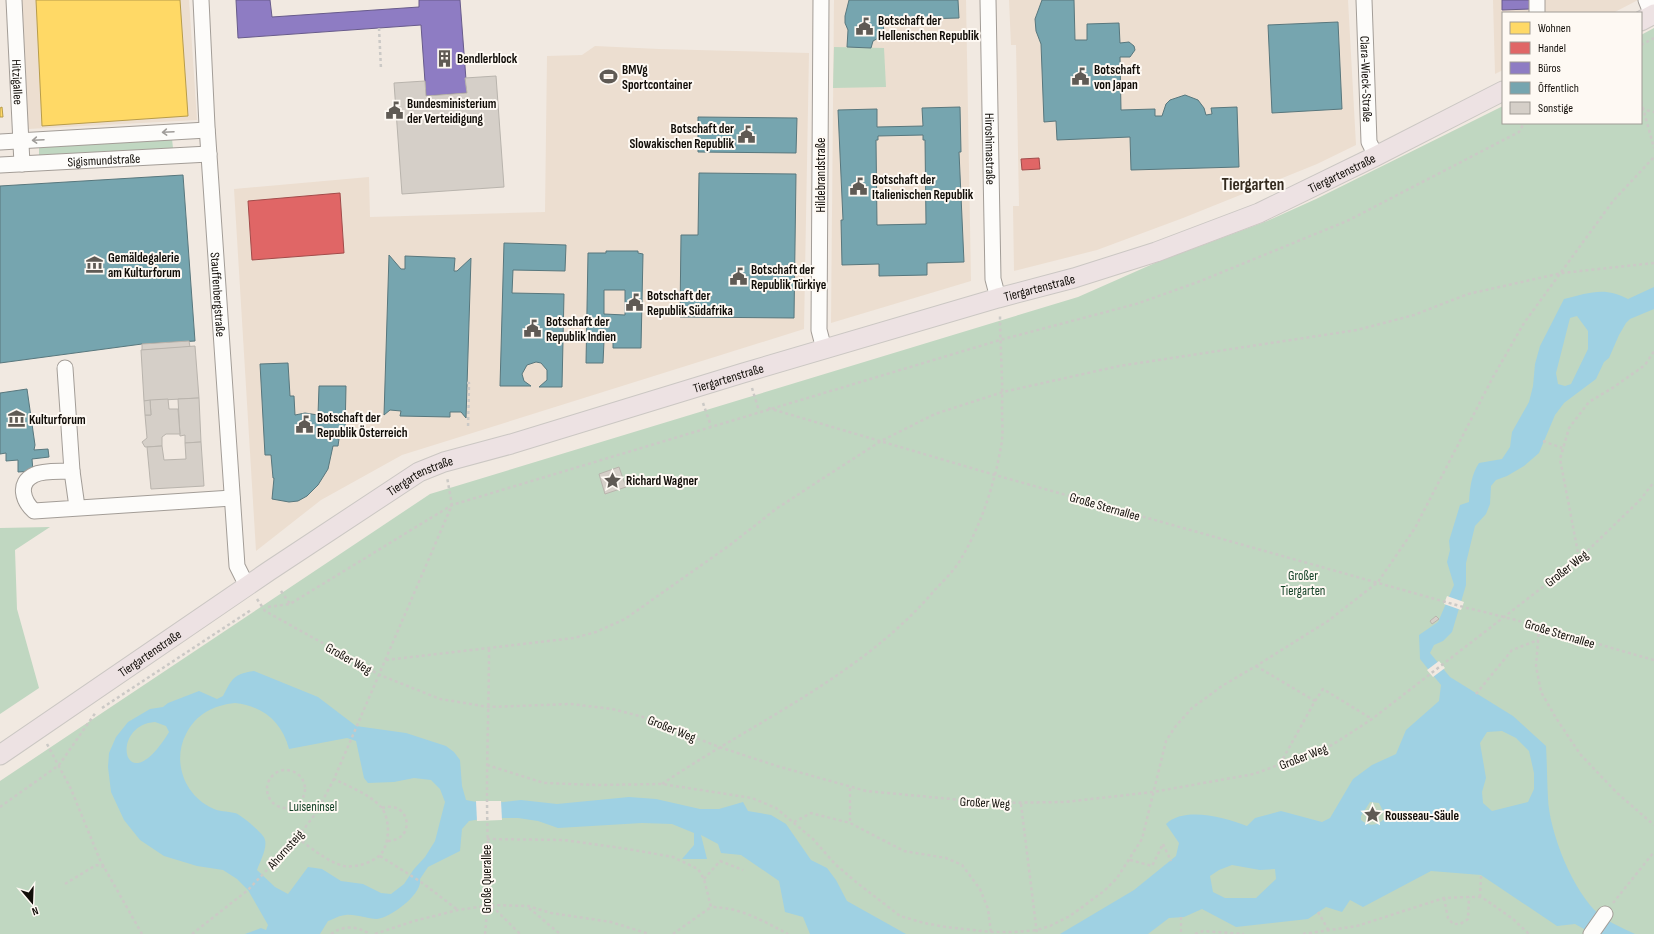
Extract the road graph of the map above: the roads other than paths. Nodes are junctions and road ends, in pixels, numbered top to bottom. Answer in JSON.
{"nodes":[{"id":1,"x":14,"y":0,"type":"edge"},
{"id":2,"x":201,"y":0,"type":"edge"},
{"id":3,"x":821,"y":0,"type":"edge"},
{"id":4,"x":988,"y":0,"type":"edge"},
{"id":5,"x":1364,"y":0,"type":"edge"},
{"id":6,"x":1537,"y":0,"type":"edge"},
{"id":7,"x":1537,"y":12,"type":"edge"},
{"id":8,"x":1502,"y":92,"type":"edge"},
{"id":9,"x":207,"y":130,"type":"junction"},
{"id":10,"x":21,"y":141,"type":"junction"},
{"id":11,"x":0,"y":142,"type":"edge"},
{"id":12,"x":209,"y":154,"type":"junction"},
{"id":13,"x":1376,"y":156,"type":"junction"},
{"id":14,"x":22,"y":164,"type":"junction"},
{"id":15,"x":0,"y":166,"type":"edge"},
{"id":16,"x":999,"y":303,"type":"junction"},
{"id":17,"x":824,"y":349,"type":"junction"},
{"id":18,"x":65,"y":368,"type":"dead end"},
{"id":19,"x":72,"y":471,"type":"junction"},
{"id":20,"x":232,"y":498,"type":"junction"},
{"id":21,"x":76,"y":507,"type":"junction"},
{"id":22,"x":252,"y":592,"type":"junction"},
{"id":23,"x":0,"y":755,"type":"edge"},
{"id":24,"x":1605,"y":914,"type":"road end"},
{"id":25,"x":1591,"y":934,"type":"edge"}],
"edges":[{"from":1,"to":10,"type":"street","name":"Hitzigallee"},
{"from":2,"to":9,"type":"street","name":"Stauffenbergstraße"},
{"from":3,"to":17,"type":"street","name":"Hildebrandstraße"},
{"from":4,"to":16,"type":"street","name":"Hiroshimastraße"},
{"from":5,"to":13,"type":"street","name":"Clara-Wieck-Straße"},
{"from":6,"to":7,"type":"street"},
{"from":8,"to":13,"type":"main road","name":"Tiergartenstraße"},
{"from":9,"to":10,"type":"street","name":"Sigismundstraße","one_way":true},
{"from":9,"to":12,"type":"street","name":"Stauffenbergstraße"},
{"from":10,"to":11,"type":"street","name":"Sigismundstraße"},
{"from":10,"to":14,"type":"street","name":"Hitzigallee"},
{"from":12,"to":14,"type":"street","name":"Sigismundstraße"},
{"from":12,"to":20,"type":"street","name":"Stauffenbergstraße"},
{"from":13,"to":16,"type":"main road","name":"Tiergartenstraße"},
{"from":14,"to":15,"type":"street","name":"Sigismundstraße"},
{"from":16,"to":17,"type":"main road","name":"Tiergartenstraße"},
{"from":17,"to":22,"type":"main road","name":"Tiergartenstraße"},
{"from":18,"to":19,"type":"street"},
{"from":19,"to":21,"type":"street"},
{"from":19,"to":21,"type":"street"},
{"from":20,"to":21,"type":"street"},
{"from":20,"to":22,"type":"street","name":"Stauffenbergstraße"},
{"from":22,"to":23,"type":"main road","name":"Tiergartenstraße"},
{"from":24,"to":25,"type":"street"}]}
